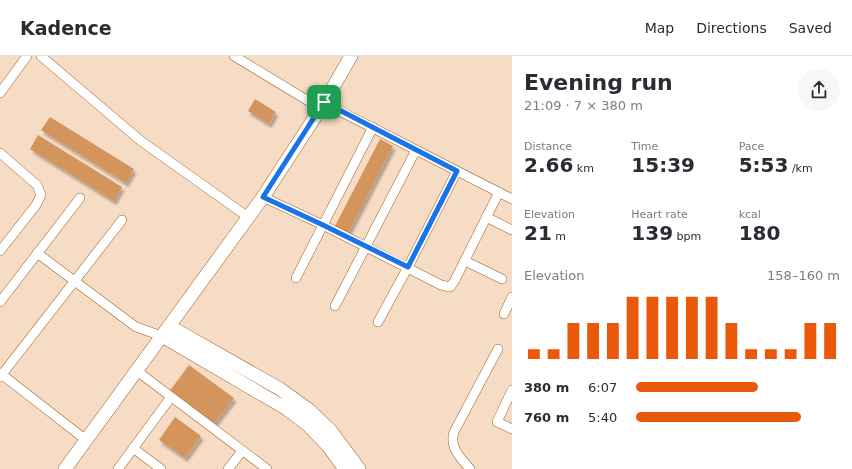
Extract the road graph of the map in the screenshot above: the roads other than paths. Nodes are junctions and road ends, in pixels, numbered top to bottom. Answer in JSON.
{"nodes":[{"id":1,"x":28,"y":56,"type":"edge"},
{"id":2,"x":41,"y":56,"type":"edge"},
{"id":3,"x":234,"y":56,"type":"edge"},
{"id":4,"x":351,"y":56,"type":"edge"},
{"id":5,"x":0,"y":93,"type":"edge"},
{"id":6,"x":322,"y":105,"type":"junction"},
{"id":7,"x":373,"y":127,"type":"junction"},
{"id":8,"x":416,"y":150,"type":"junction"},
{"id":9,"x":0,"y":153,"type":"edge"},
{"id":10,"x":457,"y":171,"type":"junction"},
{"id":11,"x":498,"y":192,"type":"junction"},
{"id":12,"x":263,"y":197,"type":"junction"},
{"id":13,"x":80,"y":198,"type":"dead end"},
{"id":14,"x":512,"y":199,"type":"edge"},
{"id":15,"x":248,"y":217,"type":"junction"},
{"id":16,"x":486,"y":217,"type":"junction"},
{"id":17,"x":122,"y":220,"type":"dead end"},
{"id":18,"x":323,"y":225,"type":"junction"},
{"id":19,"x":512,"y":230,"type":"edge"},
{"id":20,"x":366,"y":246,"type":"junction"},
{"id":21,"x":0,"y":251,"type":"edge"},
{"id":22,"x":38,"y":253,"type":"junction"},
{"id":23,"x":465,"y":260,"type":"junction"},
{"id":24,"x":408,"y":267,"type":"junction"},
{"id":25,"x":296,"y":278,"type":"dead end"},
{"id":26,"x":502,"y":279,"type":"dead end"},
{"id":27,"x":75,"y":282,"type":"junction"},
{"id":28,"x":512,"y":297,"type":"edge"},
{"id":29,"x":0,"y":302,"type":"edge"},
{"id":30,"x":335,"y":306,"type":"dead end"},
{"id":31,"x":504,"y":314,"type":"dead end"},
{"id":32,"x":378,"y":322,"type":"dead end"},
{"id":33,"x":166,"y":331,"type":"junction"},
{"id":34,"x":498,"y":349,"type":"dead end"},
{"id":35,"x":137,"y":371,"type":"junction"},
{"id":36,"x":1,"y":375,"type":"edge"},
{"id":37,"x":512,"y":390,"type":"edge"},
{"id":38,"x":171,"y":397,"type":"junction"},
{"id":39,"x":512,"y":429,"type":"edge"},
{"id":40,"x":86,"y":440,"type":"junction"},
{"id":41,"x":133,"y":448,"type":"junction"},
{"id":42,"x":242,"y":450,"type":"junction"},
{"id":43,"x":65,"y":469,"type":"edge"},
{"id":44,"x":118,"y":469,"type":"edge"},
{"id":45,"x":161,"y":469,"type":"edge"},
{"id":46,"x":228,"y":469,"type":"edge"},
{"id":47,"x":267,"y":469,"type":"edge"},
{"id":48,"x":345,"y":469,"type":"edge"},
{"id":49,"x":358,"y":469,"type":"edge"},
{"id":50,"x":470,"y":469,"type":"edge"}],
"edges":[{"from":1,"to":5,"type":"street"},
{"from":2,"to":15,"type":"street"},
{"from":3,"to":6,"type":"street"},
{"from":4,"to":6,"type":"street"},
{"from":6,"to":7,"type":"street"},
{"from":6,"to":12,"type":"street"},
{"from":7,"to":8,"type":"street"},
{"from":7,"to":18,"type":"street"},
{"from":8,"to":10,"type":"street"},
{"from":8,"to":20,"type":"street"},
{"from":9,"to":21,"type":"street"},
{"from":10,"to":11,"type":"street"},
{"from":10,"to":24,"type":"street"},
{"from":11,"to":14,"type":"street"},
{"from":11,"to":16,"type":"street"},
{"from":12,"to":15,"type":"street"},
{"from":12,"to":18,"type":"street"},
{"from":13,"to":22,"type":"street"},
{"from":15,"to":33,"type":"street"},
{"from":16,"to":19,"type":"street"},
{"from":16,"to":23,"type":"street"},
{"from":17,"to":27,"type":"street"},
{"from":18,"to":20,"type":"street"},
{"from":18,"to":25,"type":"street"},
{"from":20,"to":24,"type":"street"},
{"from":20,"to":30,"type":"street"},
{"from":22,"to":27,"type":"street"},
{"from":22,"to":29,"type":"street"},
{"from":23,"to":24,"type":"street"},
{"from":23,"to":26,"type":"street"},
{"from":24,"to":32,"type":"street"},
{"from":27,"to":33,"type":"street"},
{"from":27,"to":36,"type":"street"},
{"from":28,"to":31,"type":"street"},
{"from":33,"to":35,"type":"street"},
{"from":33,"to":48,"type":"street"},
{"from":33,"to":49,"type":"street"},
{"from":34,"to":50,"type":"street"},
{"from":35,"to":38,"type":"street"},
{"from":35,"to":40,"type":"street"},
{"from":36,"to":40,"type":"street"},
{"from":37,"to":39,"type":"street"},
{"from":38,"to":41,"type":"street"},
{"from":38,"to":42,"type":"street"},
{"from":40,"to":43,"type":"street"},
{"from":41,"to":44,"type":"street"},
{"from":41,"to":45,"type":"street"},
{"from":42,"to":46,"type":"street"},
{"from":42,"to":47,"type":"street"}]}
